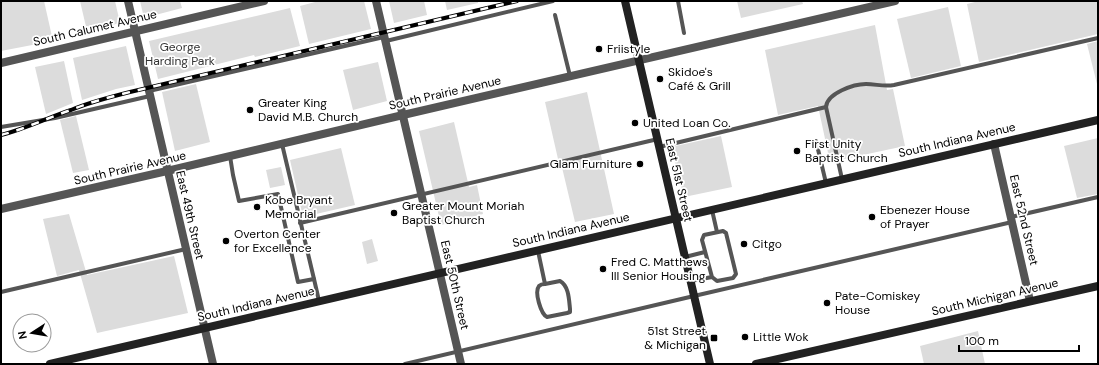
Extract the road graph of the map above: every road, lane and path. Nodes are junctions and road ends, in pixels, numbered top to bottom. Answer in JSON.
{"nodes":[{"id":1,"x":128,"y":1,"type":"edge"},
{"id":2,"x":264,"y":1,"type":"edge"},
{"id":3,"x":376,"y":1,"type":"edge"},
{"id":4,"x":553,"y":1,"type":"edge"},
{"id":5,"x":625,"y":1,"type":"edge"},
{"id":6,"x":678,"y":1,"type":"edge"},
{"id":7,"x":895,"y":1,"type":"edge"},
{"id":8,"x":555,"y":15,"type":"dead end"},
{"id":9,"x":135,"y":31,"type":"junction"},
{"id":10,"x":684,"y":33,"type":"dead end"},
{"id":11,"x":1098,"y":38,"type":"edge"},
{"id":12,"x":385,"y":39,"type":"junction"},
{"id":13,"x":639,"y":60,"type":"junction"},
{"id":14,"x":1,"y":63,"type":"edge"},
{"id":15,"x":570,"y":76,"type":"junction"},
{"id":16,"x":149,"y":94,"type":"junction"},
{"id":17,"x":826,"y":107,"type":"junction"},
{"id":18,"x":403,"y":115,"type":"junction"},
{"id":19,"x":1098,"y":120,"type":"edge"},
{"id":20,"x":1,"y":127,"type":"edge"},
{"id":21,"x":816,"y":141,"type":"dead end"},
{"id":22,"x":658,"y":143,"type":"junction"},
{"id":23,"x":282,"y":144,"type":"junction"},
{"id":24,"x":994,"y":144,"type":"junction"},
{"id":25,"x":230,"y":156,"type":"junction"},
{"id":26,"x":168,"y":172,"type":"junction"},
{"id":27,"x":842,"y":179,"type":"junction"},
{"id":28,"x":826,"y":183,"type":"junction"},
{"id":29,"x":421,"y":194,"type":"junction"},
{"id":30,"x":1098,"y":197,"type":"edge"},
{"id":31,"x":1,"y":210,"type":"edge"},
{"id":32,"x":712,"y":210,"type":"junction"},
{"id":33,"x":676,"y":218,"type":"junction"},
{"id":34,"x":1011,"y":220,"type":"junction"},
{"id":35,"x":300,"y":223,"type":"junction"},
{"id":36,"x":717,"y":232,"type":"junction"},
{"id":37,"x":186,"y":249,"type":"junction"},
{"id":38,"x":538,"y":250,"type":"junction"},
{"id":39,"x":705,"y":252,"type":"junction"},
{"id":40,"x":685,"y":257,"type":"junction"},
{"id":41,"x":440,"y":273,"type":"junction"},
{"id":42,"x":712,"y":277,"type":"junction"},
{"id":43,"x":314,"y":279,"type":"junction"},
{"id":44,"x":691,"y":281,"type":"junction"},
{"id":45,"x":545,"y":284,"type":"junction"},
{"id":46,"x":1098,"y":286,"type":"edge"},
{"id":47,"x":1,"y":292,"type":"edge"},
{"id":48,"x":694,"y":296,"type":"junction"},
{"id":49,"x":319,"y":301,"type":"junction"},
{"id":50,"x":1030,"y":301,"type":"junction"},
{"id":51,"x":204,"y":328,"type":"junction"},
{"id":52,"x":458,"y":352,"type":"junction"},
{"id":53,"x":50,"y":364,"type":"edge"},
{"id":54,"x":213,"y":364,"type":"edge"},
{"id":55,"x":405,"y":364,"type":"edge"},
{"id":56,"x":461,"y":364,"type":"edge"},
{"id":57,"x":710,"y":364,"type":"edge"},
{"id":58,"x":756,"y":364,"type":"edge"}],
"edges":[{"from":1,"to":9,"type":"street","name":"East 49th Street"},
{"from":2,"to":9,"type":"street","name":"South Calumet Avenue"},
{"from":3,"to":12,"type":"street","name":"East 50th Street"},
{"from":4,"to":12,"type":"lane"},
{"from":5,"to":13,"type":"street","name":"East 51st Street"},
{"from":6,"to":10,"type":"lane"},
{"from":7,"to":13,"type":"street","name":"South Prairie Avenue"},
{"from":8,"to":15,"type":"lane"},
{"from":9,"to":14,"type":"street","name":"South Calumet Avenue"},
{"from":9,"to":16,"type":"street","name":"East 49th Street"},
{"from":11,"to":17,"type":"lane"},
{"from":12,"to":16,"type":"lane"},
{"from":12,"to":18,"type":"street","name":"East 50th Street"},
{"from":13,"to":15,"type":"street","name":"South Prairie Avenue"},
{"from":13,"to":22,"type":"street","name":"East 51st Street"},
{"from":15,"to":18,"type":"street","name":"South Prairie Avenue"},
{"from":16,"to":20,"type":"lane"},
{"from":16,"to":26,"type":"street","name":"East 49th Street"},
{"from":17,"to":22,"type":"lane"},
{"from":17,"to":27,"type":"lane"},
{"from":18,"to":23,"type":"street","name":"South Prairie Avenue"},
{"from":18,"to":29,"type":"street","name":"East 50th Street"},
{"from":19,"to":24,"type":"street","name":"South Indiana Avenue"},
{"from":21,"to":28,"type":"lane"},
{"from":22,"to":29,"type":"lane"},
{"from":22,"to":33,"type":"street","name":"East 51st Street"},
{"from":23,"to":25,"type":"street","name":"South Prairie Avenue"},
{"from":23,"to":35,"type":"lane"},
{"from":24,"to":27,"type":"street","name":"South Indiana Avenue"},
{"from":24,"to":34,"type":"street","name":"East 52nd Street"},
{"from":25,"to":26,"type":"street","name":"South Prairie Avenue"},
{"from":25,"to":43,"type":"lane"},
{"from":26,"to":31,"type":"street","name":"South Prairie Avenue"},
{"from":26,"to":37,"type":"street","name":"East 49th Street"},
{"from":27,"to":28,"type":"street","name":"South Indiana Avenue"},
{"from":28,"to":32,"type":"street","name":"South Indiana Avenue"},
{"from":29,"to":35,"type":"lane"},
{"from":29,"to":41,"type":"street","name":"East 50th Street"},
{"from":30,"to":34,"type":"lane"},
{"from":32,"to":33,"type":"street","name":"South Indiana Avenue"},
{"from":32,"to":36,"type":"lane"},
{"from":33,"to":38,"type":"street","name":"South Indiana Avenue"},
{"from":33,"to":40,"type":"street","name":"East 51st Street"},
{"from":34,"to":48,"type":"lane"},
{"from":34,"to":50,"type":"street","name":"East 52nd Street"},
{"from":35,"to":43,"type":"lane"},
{"from":36,"to":39,"type":"lane"},
{"from":36,"to":42,"type":"lane"},
{"from":37,"to":47,"type":"lane"},
{"from":37,"to":51,"type":"street","name":"East 49th Street"},
{"from":38,"to":41,"type":"street","name":"South Indiana Avenue"},
{"from":38,"to":45,"type":"lane"},
{"from":39,"to":40,"type":"lane"},
{"from":39,"to":42,"type":"lane"},
{"from":40,"to":44,"type":"street","name":"East 51st Street"},
{"from":41,"to":49,"type":"street","name":"South Indiana Avenue"},
{"from":41,"to":52,"type":"street","name":"East 50th Street"},
{"from":42,"to":44,"type":"lane"},
{"from":43,"to":49,"type":"lane"},
{"from":44,"to":48,"type":"street","name":"East 51st Street"},
{"from":45,"to":45,"type":"lane"},
{"from":46,"to":50,"type":"street","name":"South Michigan Avenue"},
{"from":48,"to":52,"type":"lane"},
{"from":48,"to":57,"type":"street","name":"East 51st Street"},
{"from":49,"to":51,"type":"street","name":"South Indiana Avenue"},
{"from":50,"to":58,"type":"street","name":"South Michigan Avenue"},
{"from":51,"to":53,"type":"street","name":"South Indiana Avenue"},
{"from":51,"to":54,"type":"street","name":"East 49th Street"},
{"from":52,"to":55,"type":"lane"},
{"from":52,"to":56,"type":"street","name":"East 50th Street"}]}
